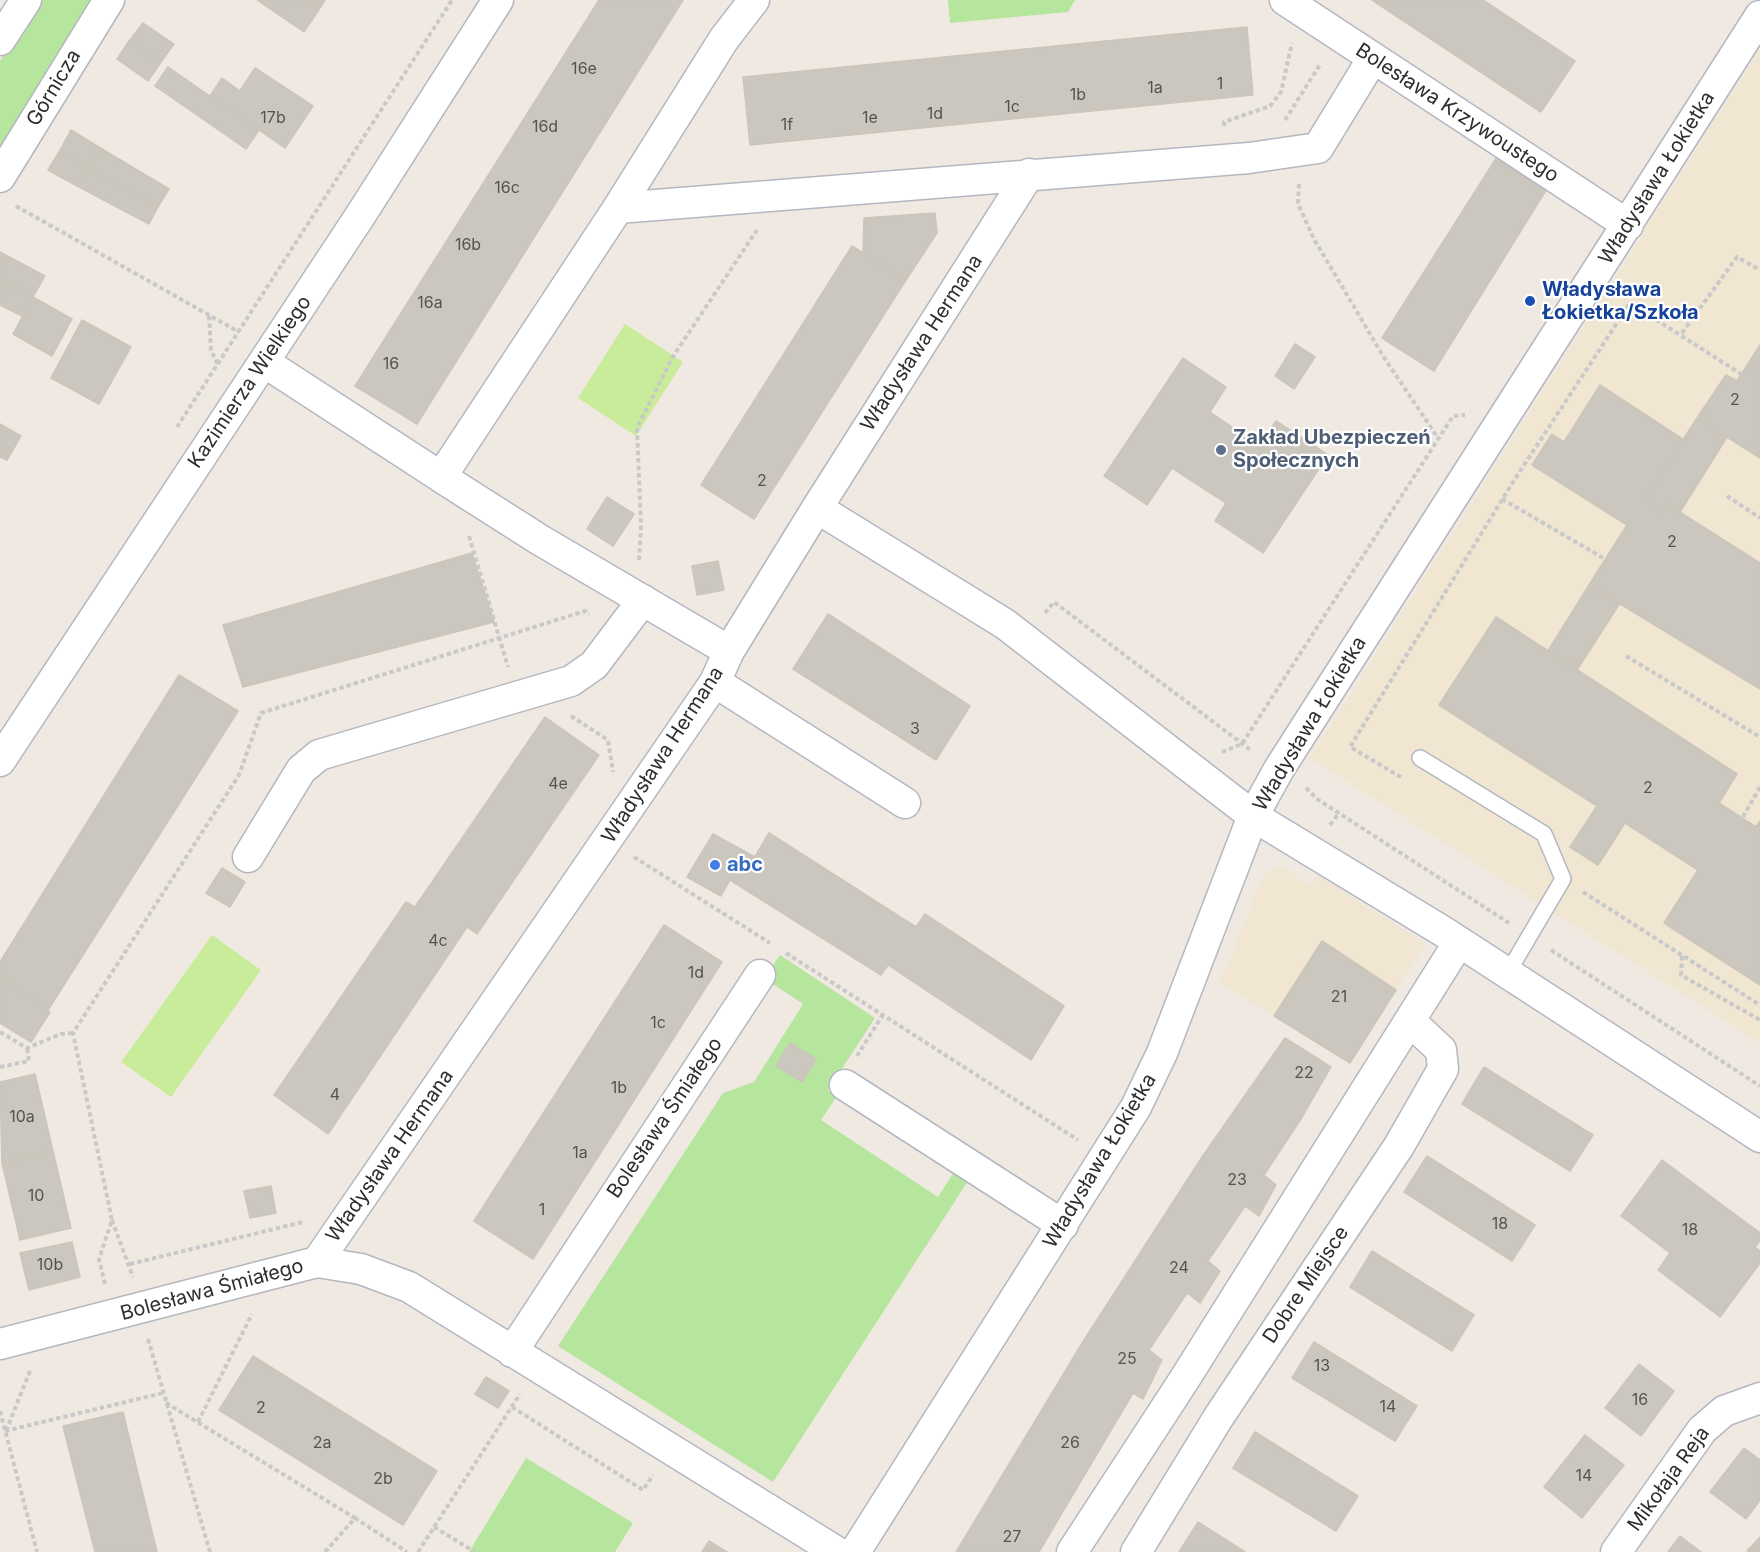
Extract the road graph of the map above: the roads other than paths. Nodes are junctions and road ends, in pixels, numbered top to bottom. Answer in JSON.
{"nodes":[{"id":1,"x":26,"y":0,"type":"edge"},
{"id":2,"x":109,"y":0,"type":"edge"},
{"id":3,"x":498,"y":0,"type":"edge"},
{"id":4,"x":754,"y":0,"type":"edge"},
{"id":5,"x":1295,"y":6,"type":"edge"},
{"id":6,"x":1760,"y":16,"type":"edge"},
{"id":7,"x":0,"y":40,"type":"edge"},
{"id":8,"x":1373,"y":58,"type":"junction"},
{"id":9,"x":1029,"y":174,"type":"junction"},
{"id":10,"x":5,"y":190,"type":"edge"},
{"id":11,"x":618,"y":208,"type":"junction"},
{"id":12,"x":1628,"y":225,"type":"junction"},
{"id":13,"x":264,"y":362,"type":"junction"},
{"id":14,"x":441,"y":477,"type":"junction"},
{"id":15,"x":817,"y":508,"type":"junction"},
{"id":16,"x":637,"y":596,"type":"junction"},
{"id":17,"x":729,"y":651,"type":"junction"},
{"id":18,"x":715,"y":682,"type":"junction"},
{"id":19,"x":1420,"y":758,"type":"road end"},
{"id":20,"x":0,"y":761,"type":"edge"},
{"id":21,"x":905,"y":803,"type":"dead end"},
{"id":22,"x":1253,"y":816,"type":"junction"},
{"id":23,"x":248,"y":857,"type":"dead end"},
{"id":24,"x":1459,"y":942,"type":"junction"},
{"id":25,"x":1507,"y":974,"type":"junction"},
{"id":26,"x":760,"y":975,"type":"dead end"},
{"id":27,"x":1411,"y":1022,"type":"junction"},
{"id":28,"x":845,"y":1085,"type":"dead end"},
{"id":29,"x":1760,"y":1137,"type":"edge"},
{"id":30,"x":1063,"y":1225,"type":"junction"},
{"id":31,"x":317,"y":1262,"type":"junction"},
{"id":32,"x":0,"y":1344,"type":"edge"},
{"id":33,"x":525,"y":1360,"type":"junction"},
{"id":34,"x":1760,"y":1398,"type":"edge"},
{"id":35,"x":837,"y":1552,"type":"edge"},
{"id":36,"x":855,"y":1552,"type":"edge"},
{"id":37,"x":1071,"y":1552,"type":"edge"},
{"id":38,"x":1136,"y":1552,"type":"edge"},
{"id":39,"x":1616,"y":1552,"type":"edge"}],
"edges":[{"from":1,"to":7,"type":"street"},
{"from":2,"to":10,"type":"street","name":"Górnicza"},
{"from":3,"to":13,"type":"street","name":"Kazimierza Wielkiego"},
{"from":4,"to":11,"type":"street"},
{"from":5,"to":8,"type":"street","name":"Bolesława Krzywoustego"},
{"from":6,"to":12,"type":"street","name":"Władysława Łokietka"},
{"from":8,"to":9,"type":"street"},
{"from":8,"to":12,"type":"street","name":"Bolesława Krzywoustego"},
{"from":9,"to":11,"type":"street"},
{"from":9,"to":15,"type":"street","name":"Władysława Hermana"},
{"from":11,"to":14,"type":"street"},
{"from":12,"to":22,"type":"street","name":"Władysława Łokietka"},
{"from":13,"to":14,"type":"street"},
{"from":13,"to":20,"type":"street","name":"Kazimierza Wielkiego"},
{"from":14,"to":16,"type":"street"},
{"from":15,"to":17,"type":"street","name":"Władysława Hermana"},
{"from":15,"to":22,"type":"street"},
{"from":16,"to":17,"type":"street"},
{"from":16,"to":23,"type":"street"},
{"from":17,"to":18,"type":"street","name":"Władysława Hermana"},
{"from":18,"to":21,"type":"street"},
{"from":18,"to":31,"type":"street","name":"Władysława Hermana"},
{"from":19,"to":25,"type":"lane"},
{"from":22,"to":24,"type":"street"},
{"from":22,"to":30,"type":"street","name":"Władysława Łokietka"},
{"from":24,"to":25,"type":"street"},
{"from":24,"to":27,"type":"street"},
{"from":25,"to":29,"type":"street"},
{"from":26,"to":33,"type":"street","name":"Bolesława Śmiałego"},
{"from":27,"to":37,"type":"street"},
{"from":27,"to":38,"type":"street","name":"Dobre Miejsce"},
{"from":28,"to":30,"type":"street"},
{"from":30,"to":36,"type":"street","name":"Władysława Łokietka"},
{"from":31,"to":32,"type":"street","name":"Bolesława Śmiałego"},
{"from":31,"to":33,"type":"street","name":"Bolesława Śmiałego"},
{"from":33,"to":35,"type":"street","name":"Bolesława Śmiałego"},
{"from":34,"to":39,"type":"street","name":"Mikołaja Reja"}]}
